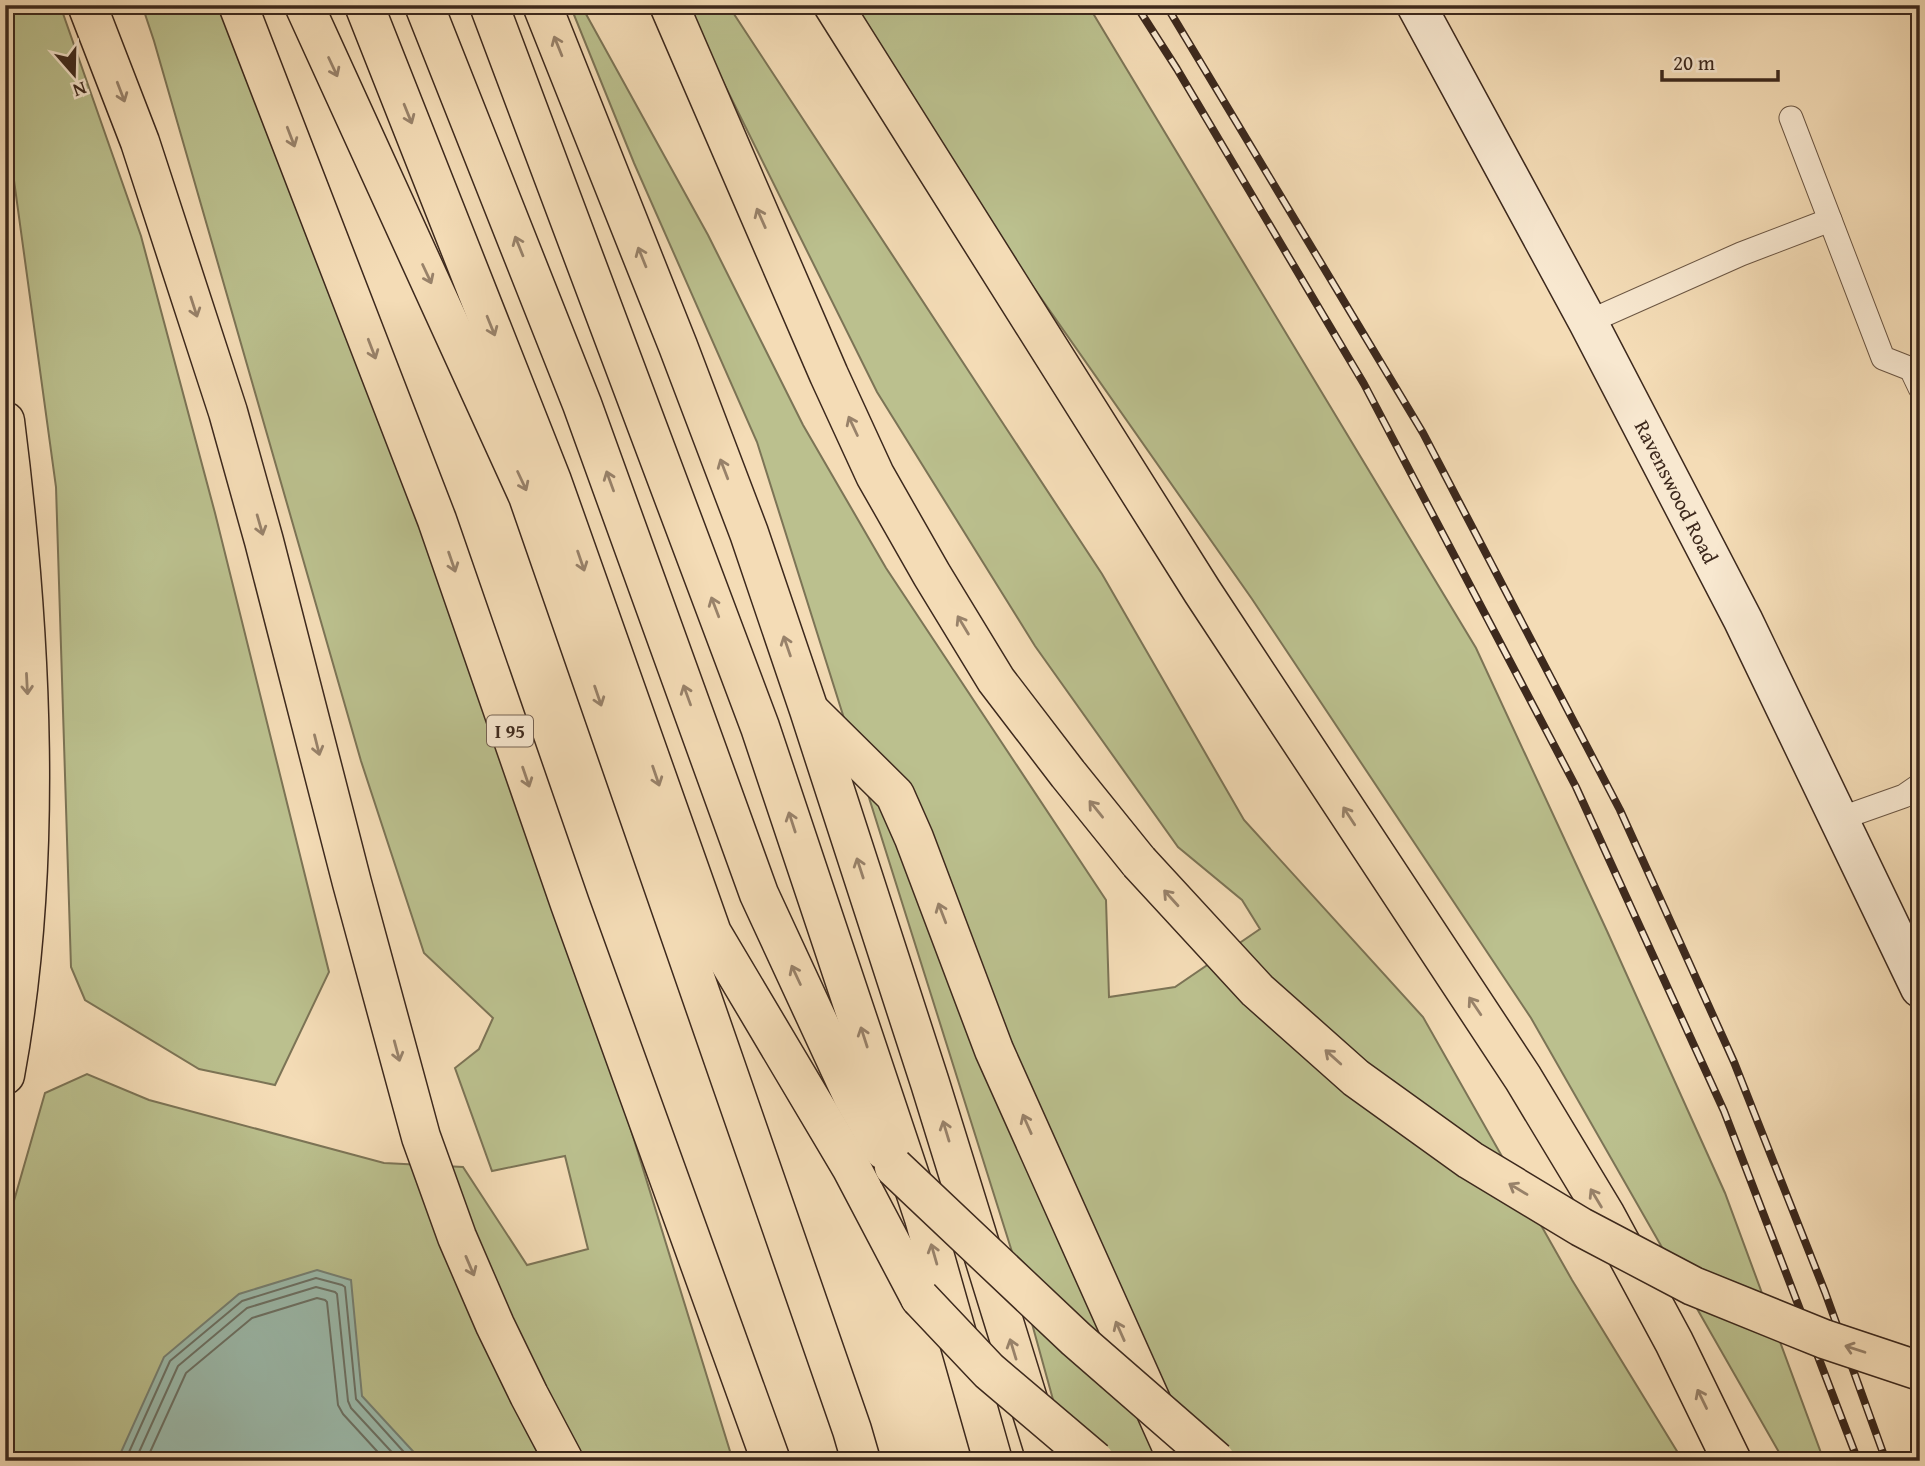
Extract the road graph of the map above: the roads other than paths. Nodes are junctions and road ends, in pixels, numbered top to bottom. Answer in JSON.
{"nodes":[{"id":1,"x":87,"y":5,"type":"edge"},
{"id":2,"x":239,"y":5,"type":"edge"},
{"id":3,"x":304,"y":5,"type":"edge"},
{"id":4,"x":364,"y":5,"type":"edge"},
{"id":5,"x":424,"y":5,"type":"edge"},
{"id":6,"x":489,"y":5,"type":"edge"},
{"id":7,"x":542,"y":5,"type":"edge"},
{"id":8,"x":669,"y":5,"type":"edge"},
{"id":9,"x":833,"y":5,"type":"edge"},
{"id":10,"x":1416,"y":5,"type":"edge"},
{"id":11,"x":1791,"y":118,"type":"dead end"},
{"id":12,"x":1830,"y":220,"type":"junction"},
{"id":13,"x":1588,"y":322,"type":"junction"},
{"id":14,"x":1920,"y":388,"type":"edge"},
{"id":15,"x":5,"y":421,"type":"edge"},
{"id":16,"x":809,"y":710,"type":"junction"},
{"id":17,"x":1920,"y":785,"type":"edge"},
{"id":18,"x":1839,"y":819,"type":"junction"},
{"id":19,"x":1920,"y":988,"type":"edge"},
{"id":20,"x":5,"y":1075,"type":"edge"},
{"id":21,"x":1920,"y":1371,"type":"edge"},
{"id":22,"x":564,"y":1461,"type":"edge"},
{"id":23,"x":771,"y":1461,"type":"edge"},
{"id":24,"x":861,"y":1461,"type":"edge"},
{"id":25,"x":993,"y":1461,"type":"edge"},
{"id":26,"x":1047,"y":1461,"type":"edge"},
{"id":27,"x":1095,"y":1461,"type":"edge"},
{"id":28,"x":1178,"y":1461,"type":"edge"},
{"id":29,"x":1216,"y":1461,"type":"edge"},
{"id":30,"x":1732,"y":1461,"type":"edge"}],
"edges":[{"from":1,"to":22,"type":"highway","one_way":true},
{"from":2,"to":23,"type":"highway","number":"I 95","one_way":true},
{"from":3,"to":24,"type":"highway","one_way":true},
{"from":4,"to":27,"type":"highway","one_way":true,"bridge":true},
{"from":29,"to":5,"type":"highway","one_way":true,"bridge":true},
{"from":25,"to":6,"type":"highway","one_way":true},
{"from":16,"to":7,"type":"highway","one_way":true},
{"from":21,"to":8,"type":"highway","one_way":true,"bridge":true},
{"from":30,"to":9,"type":"highway","one_way":true},
{"from":10,"to":13,"type":"street","name":"Ravenswood Road"},
{"from":11,"to":12,"type":"lane"},
{"from":12,"to":13,"type":"lane"},
{"from":12,"to":14,"type":"lane"},
{"from":13,"to":18,"type":"street","name":"Ravenswood Road"},
{"from":15,"to":20,"type":"highway","one_way":true},
{"from":26,"to":16,"type":"highway","one_way":true},
{"from":28,"to":16,"type":"highway","one_way":true},
{"from":17,"to":18,"type":"lane"},
{"from":18,"to":19,"type":"street","name":"Ravenswood Road"}]}
